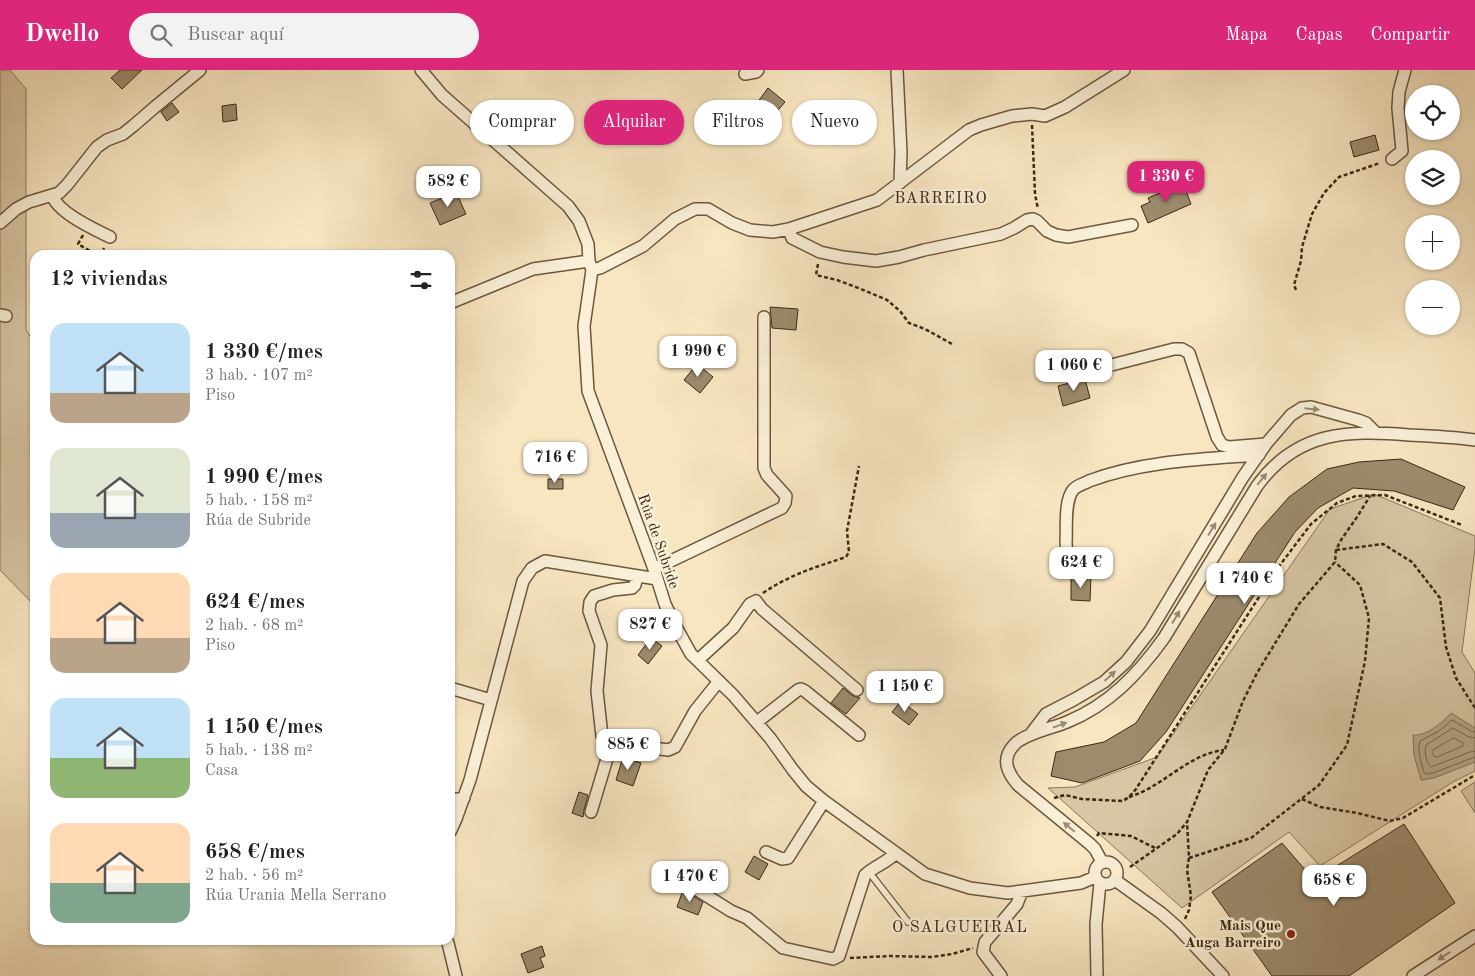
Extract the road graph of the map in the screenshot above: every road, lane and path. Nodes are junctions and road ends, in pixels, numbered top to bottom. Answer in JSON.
{"nodes":[{"id":1,"x":200,"y":70,"type":"edge"},
{"id":2,"x":421,"y":70,"type":"edge"},
{"id":3,"x":758,"y":70,"type":"edge"},
{"id":4,"x":897,"y":70,"type":"edge"},
{"id":5,"x":1124,"y":70,"type":"edge"},
{"id":6,"x":1406,"y":70,"type":"edge"},
{"id":7,"x":745,"y":74,"type":"dead end"},
{"id":8,"x":1032,"y":114,"type":"junction"},
{"id":9,"x":1392,"y":159,"type":"joint"},
{"id":10,"x":900,"y":183,"type":"junction"},
{"id":11,"x":52,"y":194,"type":"junction"},
{"id":12,"x":1037,"y":221,"type":"junction"},
{"id":13,"x":0,"y":223,"type":"edge"},
{"id":14,"x":1132,"y":225,"type":"dead end"},
{"id":15,"x":789,"y":229,"type":"junction"},
{"id":16,"x":110,"y":237,"type":"dead end"},
{"id":17,"x":78,"y":244,"type":"dead end"},
{"id":18,"x":88,"y":250,"type":"edge"},
{"id":19,"x":820,"y":252,"type":"junction"},
{"id":20,"x":590,"y":266,"type":"junction"},
{"id":21,"x":1296,"y":290,"type":"dead end"},
{"id":22,"x":455,"y":302,"type":"edge"},
{"id":23,"x":764,"y":317,"type":"dead end"},
{"id":24,"x":952,"y":344,"type":"dead end"},
{"id":25,"x":1088,"y":371,"type":"dead end"},
{"id":26,"x":1375,"y":432,"type":"junction"},
{"id":27,"x":1475,"y":440,"type":"edge"},
{"id":28,"x":1266,"y":444,"type":"junction"},
{"id":29,"x":1259,"y":455,"type":"junction"},
{"id":30,"x":859,"y":466,"type":"dead end"},
{"id":31,"x":1370,"y":496,"type":"junction"},
{"id":32,"x":1462,"y":525,"type":"dead end"},
{"id":33,"x":1336,"y":550,"type":"junction"},
{"id":34,"x":1335,"y":562,"type":"junction"},
{"id":35,"x":1083,"y":572,"type":"dead end"},
{"id":36,"x":655,"y":574,"type":"junction"},
{"id":37,"x":637,"y":576,"type":"junction"},
{"id":38,"x":756,"y":601,"type":"junction"},
{"id":39,"x":698,"y":660,"type":"junction"},
{"id":40,"x":719,"y":681,"type":"junction"},
{"id":41,"x":455,"y":689,"type":"edge"},
{"id":42,"x":857,"y":690,"type":"dead end"},
{"id":43,"x":491,"y":700,"type":"junction"},
{"id":44,"x":1475,"y":708,"type":"edge"},
{"id":45,"x":757,"y":722,"type":"junction"},
{"id":46,"x":859,"y":735,"type":"dead end"},
{"id":47,"x":1030,"y":735,"type":"junction"},
{"id":48,"x":652,"y":748,"type":"dead end"},
{"id":49,"x":1226,"y":749,"type":"junction"},
{"id":50,"x":1475,"y":775,"type":"edge"},
{"id":51,"x":1129,"y":797,"type":"junction"},
{"id":52,"x":464,"y":798,"type":"junction"},
{"id":53,"x":455,"y":799,"type":"edge"},
{"id":54,"x":1053,"y":799,"type":"dead end"},
{"id":55,"x":1301,"y":799,"type":"junction"},
{"id":56,"x":824,"y":801,"type":"junction"},
{"id":57,"x":591,"y":812,"type":"dead end"},
{"id":58,"x":455,"y":822,"type":"edge"},
{"id":59,"x":1187,"y":822,"type":"junction"},
{"id":60,"x":1096,"y":837,"type":"dead end"},
{"id":61,"x":1155,"y":849,"type":"junction"},
{"id":62,"x":766,"y":852,"type":"dead end"},
{"id":63,"x":896,"y":854,"type":"junction"},
{"id":64,"x":1189,"y":858,"type":"junction"},
{"id":65,"x":1102,"y":862,"type":"junction"},
{"id":66,"x":1130,"y":867,"type":"dead end"},
{"id":67,"x":869,"y":872,"type":"junction"},
{"id":68,"x":680,"y":879,"type":"dead end"},
{"id":69,"x":1098,"y":880,"type":"junction"},
{"id":70,"x":1114,"y":880,"type":"junction"},
{"id":71,"x":1022,"y":891,"type":"junction"},
{"id":72,"x":1185,"y":919,"type":"dead end"},
{"id":73,"x":908,"y":922,"type":"dead end"},
{"id":74,"x":1475,"y":936,"type":"edge"},
{"id":75,"x":448,"y":945,"type":"edge"},
{"id":76,"x":983,"y":947,"type":"junction"},
{"id":77,"x":836,"y":958,"type":"junction"},
{"id":78,"x":456,"y":976,"type":"edge"},
{"id":79,"x":1001,"y":976,"type":"edge"},
{"id":80,"x":1097,"y":976,"type":"edge"},
{"id":81,"x":1223,"y":976,"type":"edge"},
{"id":82,"x":1413,"y":976,"type":"edge"}],
"edges":[{"from":1,"to":11,"type":"street"},
{"from":2,"to":20,"type":"street","name":"Rúa de Subride"},
{"from":3,"to":7,"type":"street"},
{"from":4,"to":10,"type":"street"},
{"from":5,"to":8,"type":"street"},
{"from":6,"to":9,"type":"street"},
{"from":8,"to":10,"type":"street"},
{"from":8,"to":12,"type":"path"},
{"from":9,"to":21,"type":"path"},
{"from":10,"to":15,"type":"street"},
{"from":11,"to":13,"type":"street"},
{"from":11,"to":16,"type":"street"},
{"from":12,"to":14,"type":"street"},
{"from":12,"to":19,"type":"street"},
{"from":15,"to":19,"type":"street"},
{"from":15,"to":20,"type":"street"},
{"from":17,"to":18,"type":"path"},
{"from":19,"to":24,"type":"path"},
{"from":20,"to":22,"type":"street"},
{"from":20,"to":36,"type":"street","name":"Rúa de Subride"},
{"from":23,"to":36,"type":"street"},
{"from":25,"to":28,"type":"street"},
{"from":26,"to":27,"type":"street"},
{"from":28,"to":26,"type":"street","one_way":true},
{"from":47,"to":26,"type":"street","one_way":true},
{"from":28,"to":29,"type":"street"},
{"from":29,"to":35,"type":"street"},
{"from":47,"to":29,"type":"street","one_way":true},
{"from":30,"to":38,"type":"path"},
{"from":31,"to":32,"type":"path"},
{"from":31,"to":33,"type":"path"},
{"from":31,"to":51,"type":"path"},
{"from":33,"to":34,"type":"path"},
{"from":33,"to":44,"type":"path"},
{"from":34,"to":49,"type":"path"},
{"from":34,"to":55,"type":"path"},
{"from":36,"to":37,"type":"street"},
{"from":36,"to":39,"type":"street","name":"Rúa de Subride"},
{"from":37,"to":43,"type":"street"},
{"from":37,"to":57,"type":"street"},
{"from":38,"to":39,"type":"street"},
{"from":38,"to":42,"type":"street"},
{"from":39,"to":40,"type":"street","name":"Rúa de Subride"},
{"from":40,"to":45,"type":"street","name":"Rúa de Subride"},
{"from":40,"to":48,"type":"street"},
{"from":41,"to":43,"type":"street"},
{"from":43,"to":52,"type":"street"},
{"from":45,"to":46,"type":"street"},
{"from":45,"to":56,"type":"street","name":"Rúa de Subride"},
{"from":65,"to":47,"type":"street","one_way":true},
{"from":49,"to":51,"type":"path"},
{"from":49,"to":59,"type":"path"},
{"from":50,"to":55,"type":"path"},
{"from":51,"to":54,"type":"path"},
{"from":52,"to":53,"type":"street"},
{"from":52,"to":58,"type":"street"},
{"from":55,"to":64,"type":"path"},
{"from":56,"to":62,"type":"street"},
{"from":56,"to":63,"type":"street","name":"Rúa de Subride"},
{"from":59,"to":61,"type":"path"},
{"from":59,"to":64,"type":"path"},
{"from":60,"to":61,"type":"path"},
{"from":61,"to":66,"type":"path"},
{"from":63,"to":67,"type":"street"},
{"from":63,"to":71,"type":"street","name":"Rúa de Subride"},
{"from":64,"to":72,"type":"path"},
{"from":65,"to":69,"type":"street"},
{"from":65,"to":70,"type":"street"},
{"from":67,"to":73,"type":"lane"},
{"from":67,"to":77,"type":"street"},
{"from":68,"to":77,"type":"street"},
{"from":69,"to":70,"type":"street"},
{"from":69,"to":71,"type":"street","name":"Rúa de Subride"},
{"from":69,"to":80,"type":"street"},
{"from":70,"to":81,"type":"street"},
{"from":71,"to":76,"type":"street"},
{"from":74,"to":82,"type":"street","one_way":true},
{"from":75,"to":78,"type":"street"},
{"from":76,"to":77,"type":"path"},
{"from":76,"to":79,"type":"street"}]}
